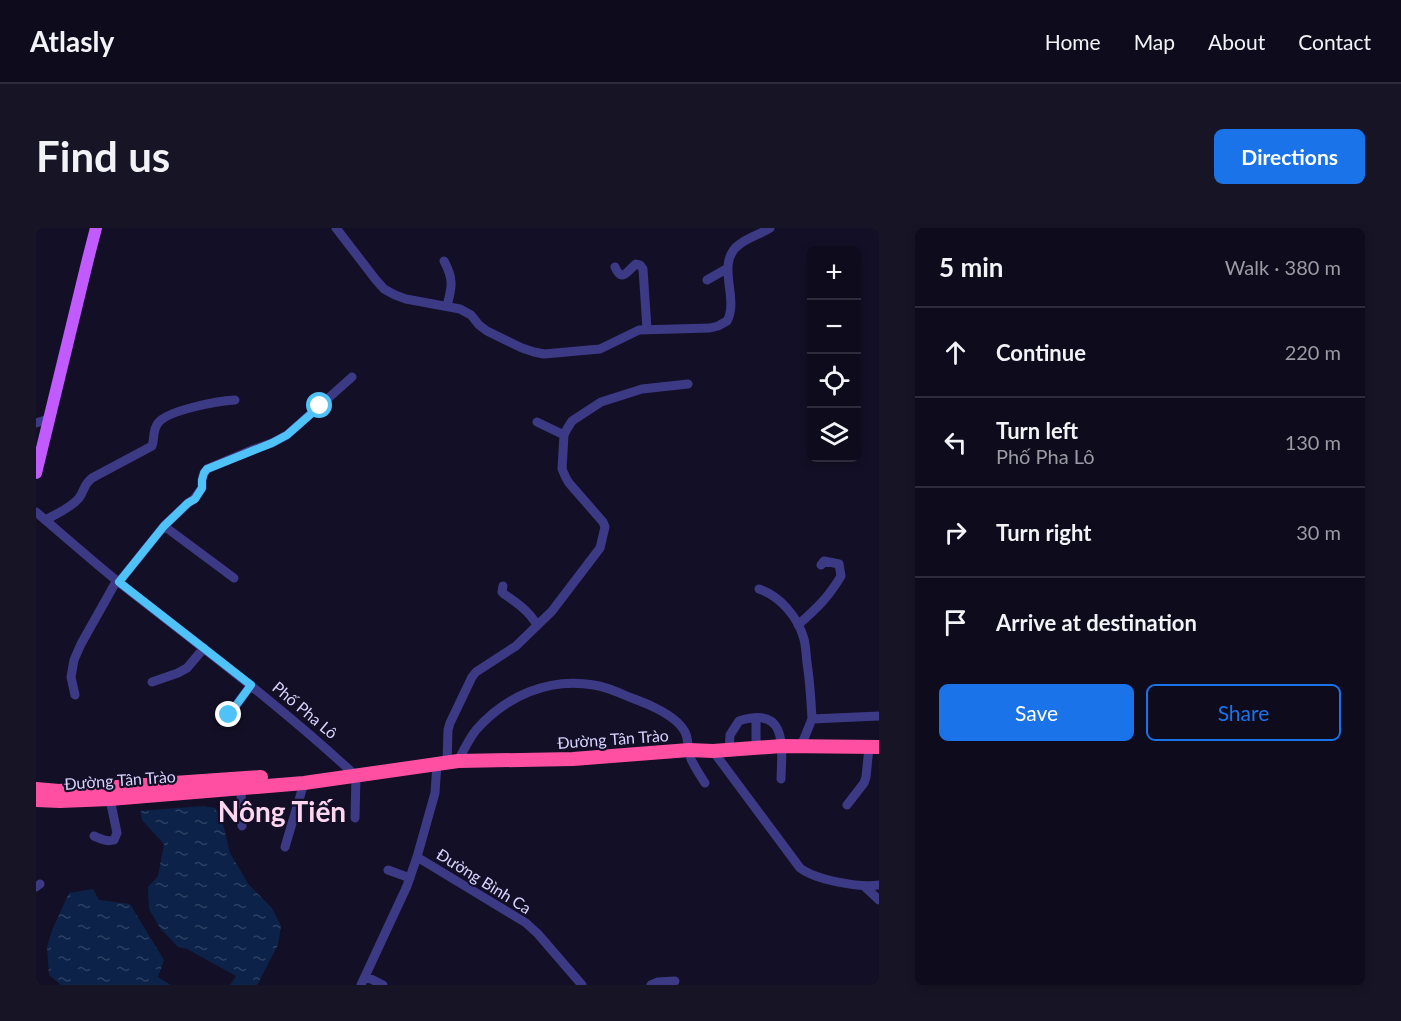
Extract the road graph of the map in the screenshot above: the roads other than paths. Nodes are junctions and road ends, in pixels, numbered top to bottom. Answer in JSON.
{"nodes":[{"id":1,"x":336,"y":228,"type":"edge"},
{"id":2,"x":770,"y":228,"type":"edge"},
{"id":3,"x":92,"y":231,"type":"edge"},
{"id":4,"x":444,"y":261,"type":"dead end"},
{"id":5,"x":615,"y":267,"type":"dead end"},
{"id":6,"x":728,"y":268,"type":"junction"},
{"id":7,"x":707,"y":280,"type":"dead end"},
{"id":8,"x":447,"y":306,"type":"junction"},
{"id":9,"x":646,"y":329,"type":"junction"},
{"id":10,"x":352,"y":377,"type":"dead end"},
{"id":11,"x":688,"y":384,"type":"dead end"},
{"id":12,"x":235,"y":400,"type":"dead end"},
{"id":13,"x":49,"y":419,"type":"junction"},
{"id":14,"x":537,"y":422,"type":"dead end"},
{"id":15,"x":36,"y":423,"type":"edge"},
{"id":16,"x":564,"y":435,"type":"junction"},
{"id":17,"x":36,"y":473,"type":"edge"},
{"id":18,"x":36,"y":512,"type":"edge"},
{"id":19,"x":45,"y":520,"type":"junction"},
{"id":20,"x":164,"y":526,"type":"junction"},
{"id":21,"x":821,"y":565,"type":"dead end"},
{"id":22,"x":234,"y":578,"type":"dead end"},
{"id":23,"x":118,"y":581,"type":"junction"},
{"id":24,"x":503,"y":586,"type":"dead end"},
{"id":25,"x":759,"y":589,"type":"dead end"},
{"id":26,"x":537,"y":625,"type":"junction"},
{"id":27,"x":798,"y":625,"type":"junction"},
{"id":28,"x":204,"y":648,"type":"junction"},
{"id":29,"x":152,"y":682,"type":"dead end"},
{"id":30,"x":251,"y":685,"type":"junction"},
{"id":31,"x":75,"y":695,"type":"dead end"},
{"id":32,"x":229,"y":715,"type":"dead end"},
{"id":33,"x":879,"y":716,"type":"edge"},
{"id":34,"x":756,"y":718,"type":"junction"},
{"id":35,"x":812,"y":719,"type":"junction"},
{"id":36,"x":782,"y":746,"type":"junction"},
{"id":37,"x":801,"y":746,"type":"junction"},
{"id":38,"x":874,"y":747,"type":"edge"},
{"id":39,"x":756,"y":748,"type":"junction"},
{"id":40,"x":689,"y":750,"type":"junction"},
{"id":41,"x":729,"y":750,"type":"junction"},
{"id":42,"x":713,"y":751,"type":"junction"},
{"id":43,"x":447,"y":763,"type":"junction"},
{"id":44,"x":353,"y":776,"type":"junction"},
{"id":45,"x":781,"y":779,"type":"dead end"},
{"id":46,"x":304,"y":783,"type":"junction"},
{"id":47,"x":705,"y":783,"type":"dead end"},
{"id":48,"x":241,"y":788,"type":"junction"},
{"id":49,"x":36,"y":789,"type":"edge"},
{"id":50,"x":112,"y":794,"type":"junction"},
{"id":51,"x":36,"y":800,"type":"edge"},
{"id":52,"x":847,"y":805,"type":"dead end"},
{"id":53,"x":355,"y":818,"type":"dead end"},
{"id":54,"x":242,"y":826,"type":"dead end"},
{"id":55,"x":94,"y":836,"type":"dead end"},
{"id":56,"x":285,"y":847,"type":"dead end"},
{"id":57,"x":417,"y":857,"type":"junction"},
{"id":58,"x":388,"y":870,"type":"dead end"},
{"id":59,"x":410,"y":878,"type":"junction"},
{"id":60,"x":879,"y":885,"type":"edge"},
{"id":61,"x":864,"y":886,"type":"junction"},
{"id":62,"x":879,"y":900,"type":"edge"},
{"id":63,"x":363,"y":981,"type":"edge"},
{"id":64,"x":675,"y":981,"type":"dead end"},
{"id":65,"x":382,"y":985,"type":"edge"},
{"id":66,"x":582,"y":985,"type":"edge"},
{"id":67,"x":651,"y":985,"type":"edge"}],
"edges":[{"from":1,"to":8,"type":"street"},
{"from":2,"to":6,"type":"street"},
{"from":3,"to":13,"type":"main road"},
{"from":4,"to":8,"type":"street"},
{"from":5,"to":9,"type":"street"},
{"from":6,"to":7,"type":"street"},
{"from":6,"to":9,"type":"street"},
{"from":8,"to":9,"type":"street"},
{"from":10,"to":20,"type":"street"},
{"from":11,"to":16,"type":"street"},
{"from":12,"to":19,"type":"street"},
{"from":13,"to":15,"type":"street"},
{"from":13,"to":17,"type":"main road"},
{"from":14,"to":16,"type":"street"},
{"from":16,"to":26,"type":"street"},
{"from":18,"to":19,"type":"street","name":"Phố Pha Lô"},
{"from":19,"to":23,"type":"street","name":"Phố Pha Lô"},
{"from":20,"to":22,"type":"street"},
{"from":20,"to":23,"type":"street"},
{"from":21,"to":27,"type":"street"},
{"from":23,"to":28,"type":"street","name":"Phố Pha Lô"},
{"from":23,"to":31,"type":"street"},
{"from":24,"to":26,"type":"street"},
{"from":25,"to":27,"type":"street"},
{"from":26,"to":43,"type":"street"},
{"from":27,"to":35,"type":"street"},
{"from":28,"to":29,"type":"street"},
{"from":28,"to":30,"type":"street","name":"Phố Pha Lô"},
{"from":30,"to":32,"type":"street"},
{"from":30,"to":44,"type":"street","name":"Phố Pha Lô"},
{"from":33,"to":35,"type":"street"},
{"from":34,"to":36,"type":"street"},
{"from":34,"to":39,"type":"street"},
{"from":34,"to":41,"type":"street"},
{"from":35,"to":37,"type":"street"},
{"from":36,"to":37,"type":"highway","name":"Đường Tân Trào"},
{"from":36,"to":39,"type":"highway","name":"Đường Tân Trào"},
{"from":36,"to":45,"type":"street"},
{"from":37,"to":38,"type":"highway","name":"Đường Tân Trào"},
{"from":38,"to":52,"type":"street"},
{"from":39,"to":41,"type":"highway","name":"Đường Tân Trào"},
{"from":40,"to":42,"type":"highway","name":"Đường Tân Trào"},
{"from":40,"to":43,"type":"highway","name":"Đường Tân Trào"},
{"from":40,"to":43,"type":"street"},
{"from":40,"to":47,"type":"street"},
{"from":41,"to":42,"type":"highway","name":"Đường Tân Trào"},
{"from":42,"to":61,"type":"street"},
{"from":43,"to":44,"type":"highway","name":"Đường Tân Trào"},
{"from":43,"to":57,"type":"street"},
{"from":44,"to":46,"type":"highway","name":"Đường Tân Trào"},
{"from":44,"to":50,"type":"highway","name":"Đường Tân Trào"},
{"from":44,"to":53,"type":"street"},
{"from":46,"to":48,"type":"highway","name":"Đường Tân Trào"},
{"from":46,"to":56,"type":"street"},
{"from":48,"to":50,"type":"highway","name":"Đường Tân Trào"},
{"from":48,"to":54,"type":"street"},
{"from":49,"to":50,"type":"highway","name":"Đường Tân Trào"},
{"from":50,"to":51,"type":"highway","name":"Đường Tân Trào"},
{"from":50,"to":55,"type":"street"},
{"from":57,"to":59,"type":"street"},
{"from":57,"to":66,"type":"street","name":"Đường Bình Ca"},
{"from":58,"to":59,"type":"street"},
{"from":59,"to":63,"type":"street"},
{"from":60,"to":61,"type":"street"},
{"from":61,"to":62,"type":"street"},
{"from":63,"to":65,"type":"street"},
{"from":64,"to":67,"type":"street"}]}
